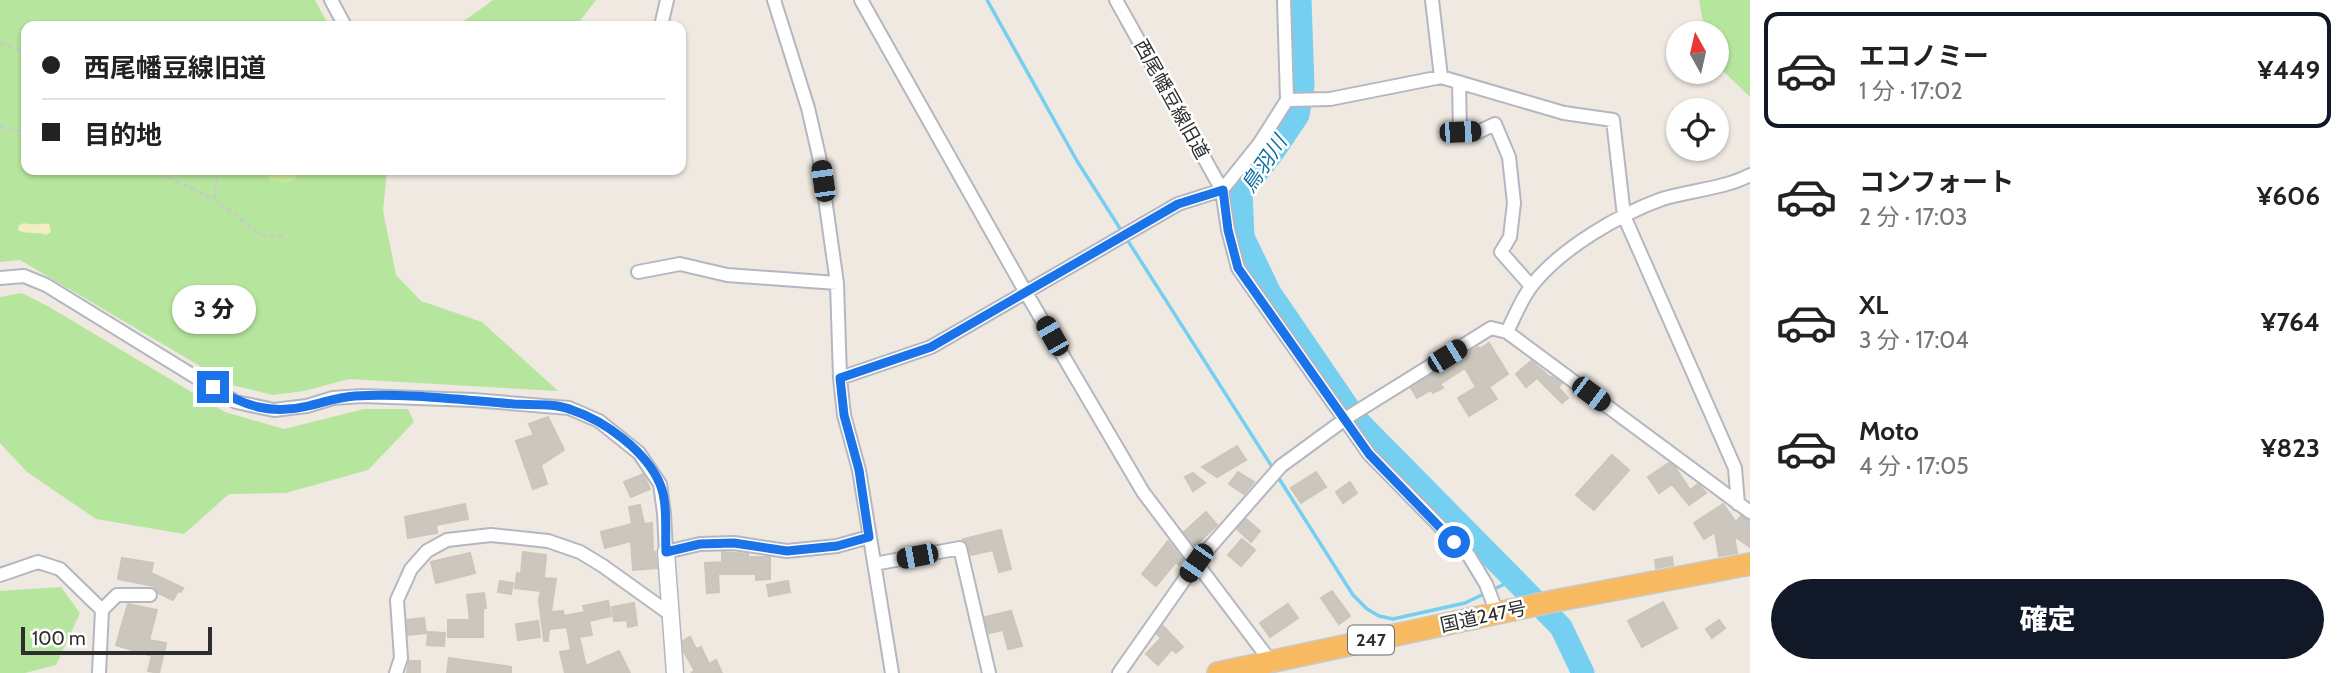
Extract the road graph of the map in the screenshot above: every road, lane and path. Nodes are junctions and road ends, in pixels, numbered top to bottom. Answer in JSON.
{"nodes":[{"id":1,"x":331,"y":0,"type":"edge"},
{"id":2,"x":667,"y":0,"type":"edge"},
{"id":3,"x":774,"y":0,"type":"edge"},
{"id":4,"x":860,"y":0,"type":"edge"},
{"id":5,"x":1116,"y":0,"type":"edge"},
{"id":6,"x":1284,"y":0,"type":"edge"},
{"id":7,"x":1432,"y":0,"type":"edge"},
{"id":8,"x":342,"y":21,"type":"edge"},
{"id":9,"x":662,"y":21,"type":"edge"},
{"id":10,"x":0,"y":42,"type":"edge"},
{"id":11,"x":21,"y":50,"type":"edge"},
{"id":12,"x":1441,"y":77,"type":"junction"},
{"id":13,"x":1459,"y":82,"type":"junction"},
{"id":14,"x":1287,"y":100,"type":"junction"},
{"id":15,"x":0,"y":127,"type":"edge"},
{"id":16,"x":21,"y":131,"type":"edge"},
{"id":17,"x":163,"y":175,"type":"edge"},
{"id":18,"x":217,"y":175,"type":"edge"},
{"id":19,"x":1750,"y":175,"type":"edge"},
{"id":20,"x":1223,"y":190,"type":"junction"},
{"id":21,"x":214,"y":199,"type":"junction"},
{"id":22,"x":1624,"y":216,"type":"junction"},
{"id":23,"x":286,"y":237,"type":"dead end"},
{"id":24,"x":638,"y":272,"type":"dead end"},
{"id":25,"x":0,"y":278,"type":"edge"},
{"id":26,"x":838,"y":283,"type":"junction"},
{"id":27,"x":1531,"y":286,"type":"junction"},
{"id":28,"x":1025,"y":291,"type":"junction"},
{"id":29,"x":1507,"y":331,"type":"junction"},
{"id":30,"x":840,"y":378,"type":"junction"},
{"id":31,"x":1350,"y":417,"type":"junction"},
{"id":32,"x":1738,"y":504,"type":"junction"},
{"id":33,"x":1750,"y":512,"type":"edge"},
{"id":34,"x":869,"y":537,"type":"junction"},
{"id":35,"x":666,"y":552,"type":"junction"},
{"id":36,"x":1196,"y":563,"type":"junction"},
{"id":37,"x":874,"y":564,"type":"junction"},
{"id":38,"x":1750,"y":564,"type":"edge"},
{"id":39,"x":0,"y":575,"type":"edge"},
{"id":40,"x":150,"y":595,"type":"dead end"},
{"id":41,"x":1494,"y":606,"type":"junction"},
{"id":42,"x":102,"y":610,"type":"junction"},
{"id":43,"x":670,"y":614,"type":"junction"},
{"id":44,"x":1271,"y":662,"type":"junction"},
{"id":45,"x":99,"y":673,"type":"edge"},
{"id":46,"x":396,"y":673,"type":"edge"},
{"id":47,"x":674,"y":673,"type":"edge"},
{"id":48,"x":892,"y":673,"type":"edge"},
{"id":49,"x":989,"y":673,"type":"edge"},
{"id":50,"x":1119,"y":673,"type":"edge"},
{"id":51,"x":1218,"y":673,"type":"edge"}],
"edges":[{"from":1,"to":8,"type":"street"},
{"from":2,"to":9,"type":"street"},
{"from":3,"to":26,"type":"street"},
{"from":4,"to":28,"type":"street"},
{"from":5,"to":20,"type":"street","name":"西尾幡豆線旧道"},
{"from":6,"to":14,"type":"street"},
{"from":7,"to":12,"type":"street"},
{"from":10,"to":11,"type":"path"},
{"from":12,"to":13,"type":"street"},
{"from":12,"to":14,"type":"street"},
{"from":13,"to":22,"type":"street"},
{"from":13,"to":27,"type":"street"},
{"from":14,"to":20,"type":"street"},
{"from":15,"to":16,"type":"path"},
{"from":17,"to":21,"type":"path"},
{"from":18,"to":21,"type":"path"},
{"from":19,"to":22,"type":"street"},
{"from":20,"to":28,"type":"street"},
{"from":20,"to":31,"type":"street","name":"西尾幡豆線旧道"},
{"from":21,"to":23,"type":"path"},
{"from":22,"to":27,"type":"street"},
{"from":22,"to":32,"type":"street"},
{"from":24,"to":26,"type":"street"},
{"from":25,"to":35,"type":"street"},
{"from":26,"to":30,"type":"street"},
{"from":27,"to":29,"type":"street"},
{"from":28,"to":30,"type":"street"},
{"from":28,"to":36,"type":"street"},
{"from":29,"to":31,"type":"street"},
{"from":29,"to":32,"type":"street"},
{"from":30,"to":34,"type":"street"},
{"from":31,"to":36,"type":"street"},
{"from":31,"to":41,"type":"street","name":"西尾幡豆線旧道"},
{"from":32,"to":33,"type":"street"},
{"from":34,"to":35,"type":"street"},
{"from":34,"to":37,"type":"street"},
{"from":35,"to":43,"type":"street"},
{"from":36,"to":44,"type":"street"},
{"from":36,"to":50,"type":"street"},
{"from":37,"to":48,"type":"street"},
{"from":37,"to":49,"type":"street"},
{"from":38,"to":41,"type":"highway","name":"国道247号","number":"247"},
{"from":39,"to":42,"type":"street"},
{"from":40,"to":42,"type":"street"},
{"from":41,"to":44,"type":"highway","name":"国道247号","number":"247"},
{"from":42,"to":45,"type":"street"},
{"from":43,"to":46,"type":"street"},
{"from":43,"to":47,"type":"street"},
{"from":44,"to":51,"type":"highway","name":"国道247号","number":"247"}]}
